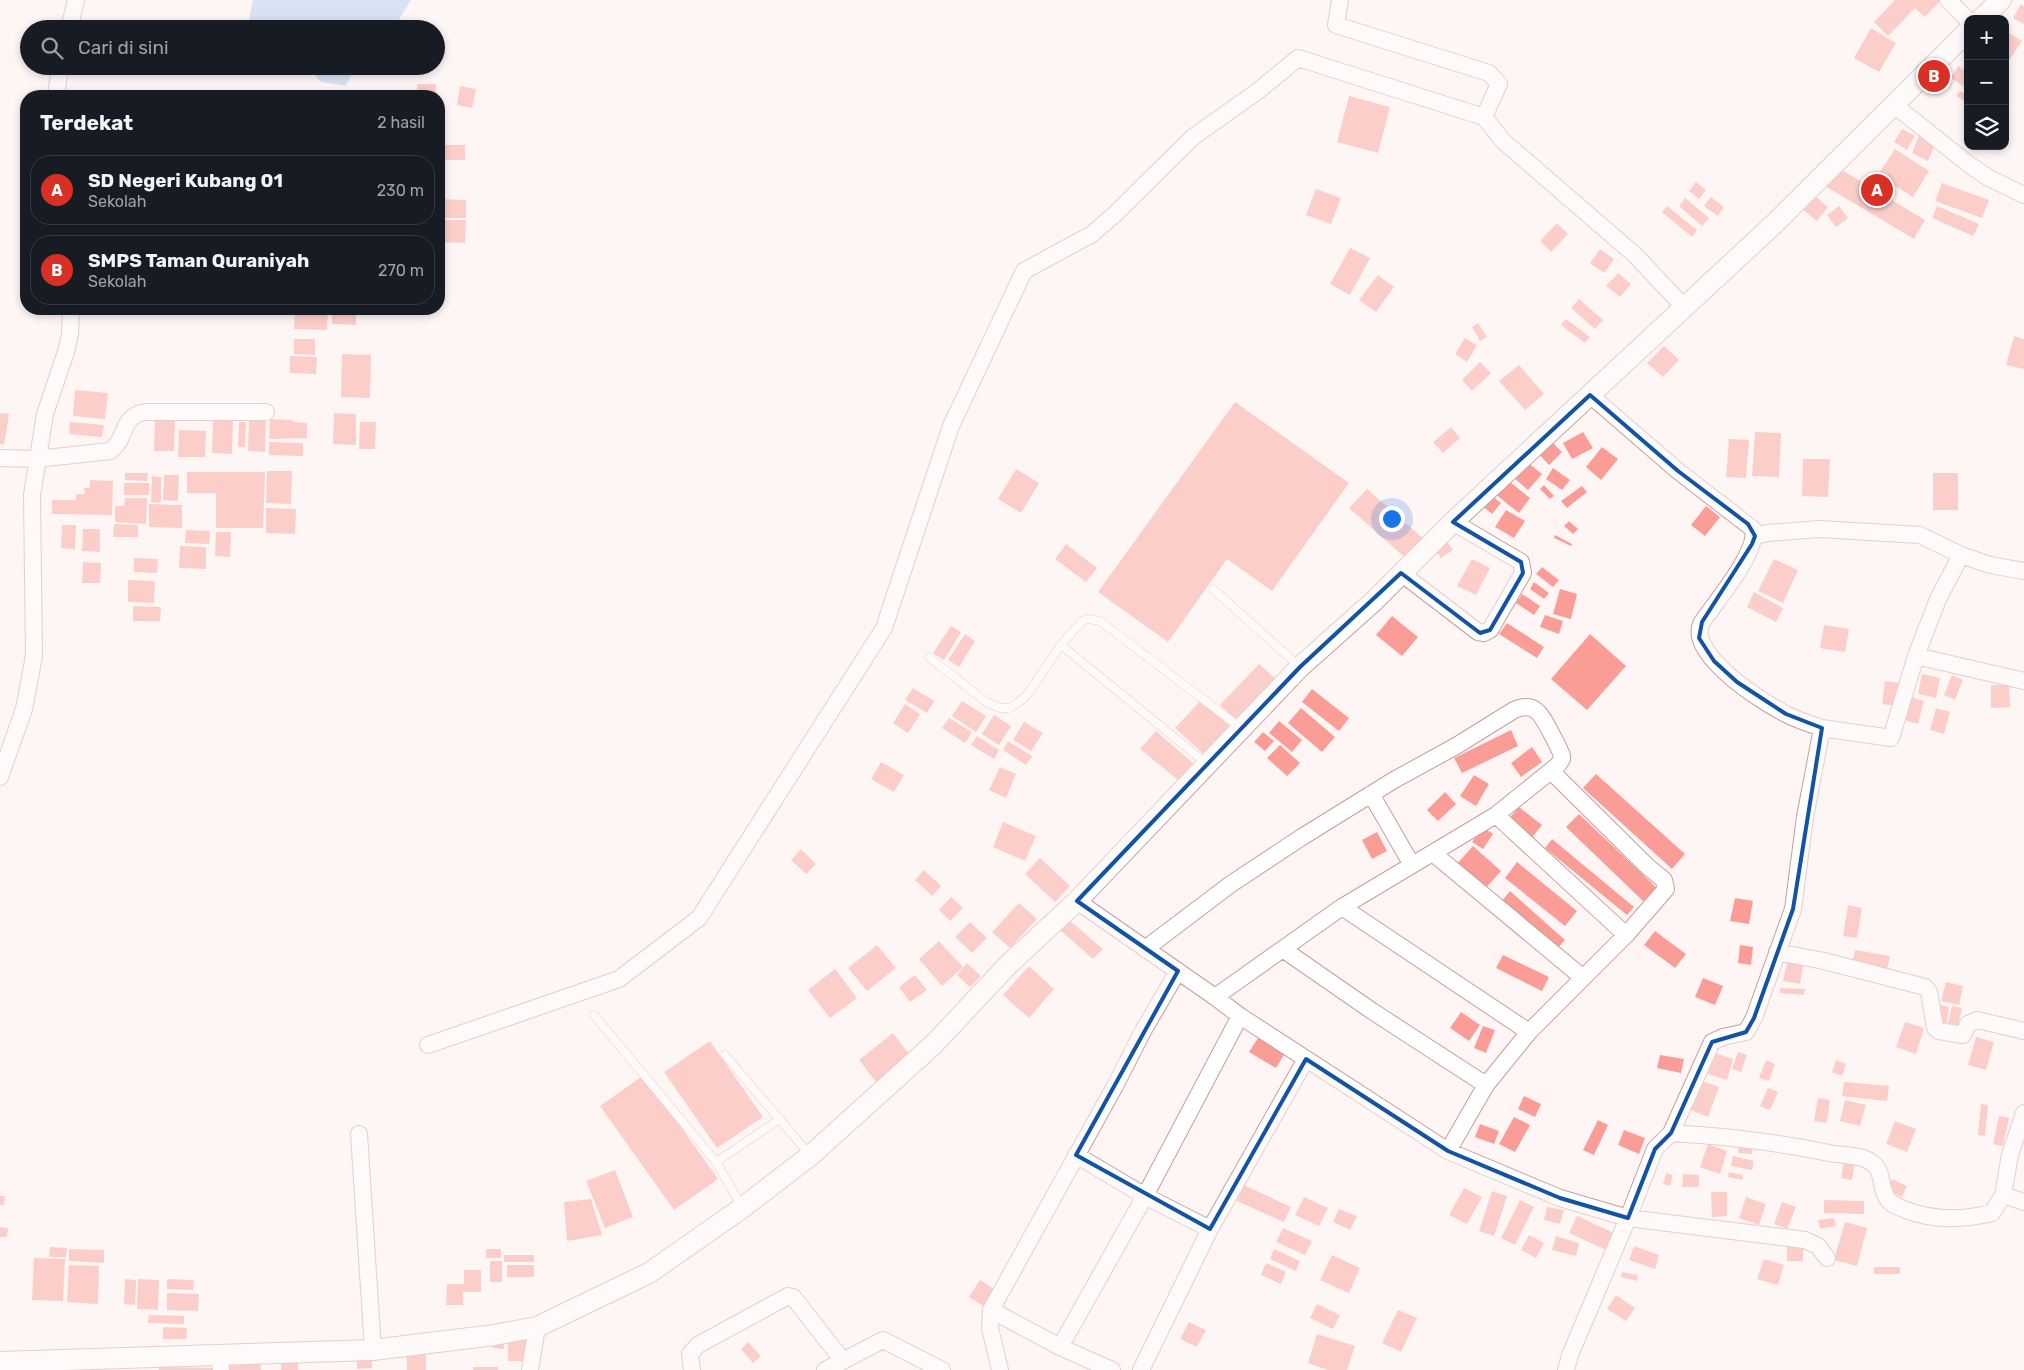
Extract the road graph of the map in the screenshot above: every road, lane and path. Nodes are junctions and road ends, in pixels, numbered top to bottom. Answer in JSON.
{"nodes":[{"id":1,"x":76,"y":0,"type":"edge"},
{"id":2,"x":1340,"y":0,"type":"edge"},
{"id":3,"x":1948,"y":0,"type":"edge"},
{"id":4,"x":2001,"y":0,"type":"edge"},
{"id":5,"x":1985,"y":15,"type":"edge"},
{"id":6,"x":1964,"y":16,"type":"edge"},
{"id":7,"x":71,"y":20,"type":"edge"},
{"id":8,"x":1964,"y":35,"type":"edge"},
{"id":9,"x":59,"y":75,"type":"edge"},
{"id":10,"x":57,"y":90,"type":"edge"},
{"id":11,"x":1894,"y":105,"type":"junction"},
{"id":12,"x":1484,"y":116,"type":"junction"},
{"id":13,"x":2024,"y":195,"type":"edge"},
{"id":14,"x":1685,"y":308,"type":"junction"},
{"id":15,"x":71,"y":315,"type":"edge"},
{"id":16,"x":1590,"y":396,"type":"junction"},
{"id":17,"x":266,"y":412,"type":"dead end"},
{"id":18,"x":0,"y":458,"type":"edge"},
{"id":19,"x":37,"y":460,"type":"junction"},
{"id":20,"x":1453,"y":522,"type":"junction"},
{"id":21,"x":1755,"y":536,"type":"junction"},
{"id":22,"x":1961,"y":555,"type":"junction"},
{"id":23,"x":2024,"y":571,"type":"edge"},
{"id":24,"x":1401,"y":573,"type":"junction"},
{"id":25,"x":1213,"y":589,"type":"dead end"},
{"id":26,"x":1061,"y":645,"type":"junction"},
{"id":27,"x":1916,"y":656,"type":"junction"},
{"id":28,"x":929,"y":657,"type":"dead end"},
{"id":29,"x":1300,"y":667,"type":"junction"},
{"id":30,"x":2024,"y":682,"type":"edge"},
{"id":31,"x":1241,"y":728,"type":"junction"},
{"id":32,"x":1822,"y":728,"type":"junction"},
{"id":33,"x":1208,"y":765,"type":"junction"},
{"id":34,"x":1551,"y":771,"type":"junction"},
{"id":35,"x":0,"y":777,"type":"edge"},
{"id":36,"x":1371,"y":794,"type":"junction"},
{"id":37,"x":1496,"y":815,"type":"junction"},
{"id":38,"x":1434,"y":854,"type":"junction"},
{"id":39,"x":1412,"y":865,"type":"junction"},
{"id":40,"x":1077,"y":902,"type":"junction"},
{"id":41,"x":1342,"y":907,"type":"junction"},
{"id":42,"x":1626,"y":935,"type":"junction"},
{"id":43,"x":1145,"y":949,"type":"junction"},
{"id":44,"x":1284,"y":950,"type":"junction"},
{"id":45,"x":1777,"y":952,"type":"junction"},
{"id":46,"x":1178,"y":972,"type":"junction"},
{"id":47,"x":1582,"y":977,"type":"junction"},
{"id":48,"x":1215,"y":997,"type":"junction"},
{"id":49,"x":594,"y":1015,"type":"dead end"},
{"id":50,"x":1240,"y":1016,"type":"junction"},
{"id":51,"x":2024,"y":1031,"type":"edge"},
{"id":52,"x":1529,"y":1032,"type":"junction"},
{"id":53,"x":428,"y":1045,"type":"dead end"},
{"id":54,"x":725,"y":1055,"type":"dead end"},
{"id":55,"x":1306,"y":1058,"type":"junction"},
{"id":56,"x":1486,"y":1085,"type":"junction"},
{"id":57,"x":2024,"y":1113,"type":"edge"},
{"id":58,"x":780,"y":1119,"type":"junction"},
{"id":59,"x":1670,"y":1133,"type":"junction"},
{"id":60,"x":359,"y":1134,"type":"dead end"},
{"id":61,"x":1448,"y":1151,"type":"junction"},
{"id":62,"x":811,"y":1155,"type":"junction"},
{"id":63,"x":1076,"y":1155,"type":"junction"},
{"id":64,"x":716,"y":1162,"type":"junction"},
{"id":65,"x":2003,"y":1195,"type":"junction"},
{"id":66,"x":1145,"y":1196,"type":"junction"},
{"id":67,"x":2024,"y":1202,"type":"edge"},
{"id":68,"x":742,"y":1208,"type":"junction"},
{"id":69,"x":1628,"y":1218,"type":"junction"},
{"id":70,"x":1210,"y":1229,"type":"junction"},
{"id":71,"x":1827,"y":1258,"type":"dead end"},
{"id":72,"x":991,"y":1310,"type":"junction"},
{"id":73,"x":538,"y":1328,"type":"junction"},
{"id":74,"x":1060,"y":1346,"type":"junction"},
{"id":75,"x":373,"y":1350,"type":"junction"},
{"id":76,"x":843,"y":1361,"type":"junction"},
{"id":77,"x":0,"y":1362,"type":"edge"},
{"id":78,"x":221,"y":1363,"type":"edge"},
{"id":79,"x":530,"y":1370,"type":"edge"},
{"id":80,"x":692,"y":1370,"type":"edge"},
{"id":81,"x":825,"y":1370,"type":"edge"},
{"id":82,"x":942,"y":1370,"type":"edge"},
{"id":83,"x":1000,"y":1370,"type":"edge"},
{"id":84,"x":1112,"y":1370,"type":"edge"},
{"id":85,"x":1141,"y":1370,"type":"edge"},
{"id":86,"x":1566,"y":1370,"type":"edge"}],
"edges":[{"from":1,"to":7,"type":"street"},
{"from":2,"to":12,"type":"street"},
{"from":3,"to":6,"type":"street"},
{"from":4,"to":5,"type":"street"},
{"from":8,"to":11,"type":"street"},
{"from":9,"to":10,"type":"street"},
{"from":11,"to":13,"type":"street"},
{"from":11,"to":14,"type":"street"},
{"from":12,"to":14,"type":"street"},
{"from":12,"to":53,"type":"street"},
{"from":14,"to":16,"type":"street"},
{"from":15,"to":19,"type":"street"},
{"from":16,"to":20,"type":"street"},
{"from":16,"to":21,"type":"street"},
{"from":17,"to":19,"type":"street"},
{"from":18,"to":19,"type":"street"},
{"from":19,"to":35,"type":"street"},
{"from":20,"to":24,"type":"street"},
{"from":20,"to":24,"type":"street"},
{"from":21,"to":22,"type":"street"},
{"from":21,"to":32,"type":"street"},
{"from":22,"to":23,"type":"street"},
{"from":22,"to":27,"type":"street"},
{"from":24,"to":29,"type":"street"},
{"from":25,"to":29,"type":"lane"},
{"from":26,"to":28,"type":"lane"},
{"from":26,"to":31,"type":"lane"},
{"from":26,"to":33,"type":"lane"},
{"from":27,"to":30,"type":"street"},
{"from":27,"to":32,"type":"street"},
{"from":29,"to":31,"type":"street"},
{"from":31,"to":33,"type":"street"},
{"from":32,"to":45,"type":"street"},
{"from":33,"to":40,"type":"street"},
{"from":34,"to":36,"type":"street"},
{"from":34,"to":37,"type":"street"},
{"from":34,"to":42,"type":"street"},
{"from":36,"to":39,"type":"street"},
{"from":36,"to":43,"type":"street"},
{"from":37,"to":38,"type":"street"},
{"from":37,"to":42,"type":"street"},
{"from":38,"to":39,"type":"street"},
{"from":38,"to":47,"type":"street"},
{"from":39,"to":41,"type":"street"},
{"from":40,"to":43,"type":"street"},
{"from":40,"to":62,"type":"street"},
{"from":41,"to":44,"type":"street"},
{"from":41,"to":52,"type":"street"},
{"from":42,"to":47,"type":"street"},
{"from":43,"to":46,"type":"street"},
{"from":44,"to":48,"type":"street"},
{"from":44,"to":56,"type":"street"},
{"from":45,"to":51,"type":"street"},
{"from":45,"to":59,"type":"street"},
{"from":46,"to":48,"type":"street"},
{"from":46,"to":63,"type":"street"},
{"from":47,"to":52,"type":"street"},
{"from":48,"to":50,"type":"street"},
{"from":49,"to":64,"type":"lane"},
{"from":50,"to":55,"type":"street"},
{"from":50,"to":66,"type":"street"},
{"from":52,"to":56,"type":"street"},
{"from":54,"to":58,"type":"lane"},
{"from":55,"to":61,"type":"street"},
{"from":55,"to":70,"type":"street"},
{"from":56,"to":61,"type":"street"},
{"from":57,"to":65,"type":"street"},
{"from":58,"to":62,"type":"lane"},
{"from":58,"to":64,"type":"lane"},
{"from":59,"to":65,"type":"street"},
{"from":59,"to":69,"type":"street"},
{"from":60,"to":75,"type":"street"},
{"from":61,"to":69,"type":"street"},
{"from":62,"to":68,"type":"street"},
{"from":63,"to":66,"type":"street"},
{"from":63,"to":72,"type":"street"},
{"from":64,"to":68,"type":"lane"},
{"from":65,"to":67,"type":"street"},
{"from":66,"to":70,"type":"street"},
{"from":66,"to":74,"type":"street"},
{"from":68,"to":73,"type":"street"},
{"from":69,"to":71,"type":"street"},
{"from":69,"to":86,"type":"street"},
{"from":70,"to":85,"type":"street"},
{"from":72,"to":74,"type":"street"},
{"from":72,"to":83,"type":"street"},
{"from":73,"to":75,"type":"street"},
{"from":73,"to":79,"type":"street"},
{"from":74,"to":84,"type":"street"},
{"from":75,"to":78,"type":"street"},
{"from":76,"to":80,"type":"street"},
{"from":76,"to":81,"type":"street"},
{"from":76,"to":82,"type":"street"},
{"from":77,"to":78,"type":"street"}]}
